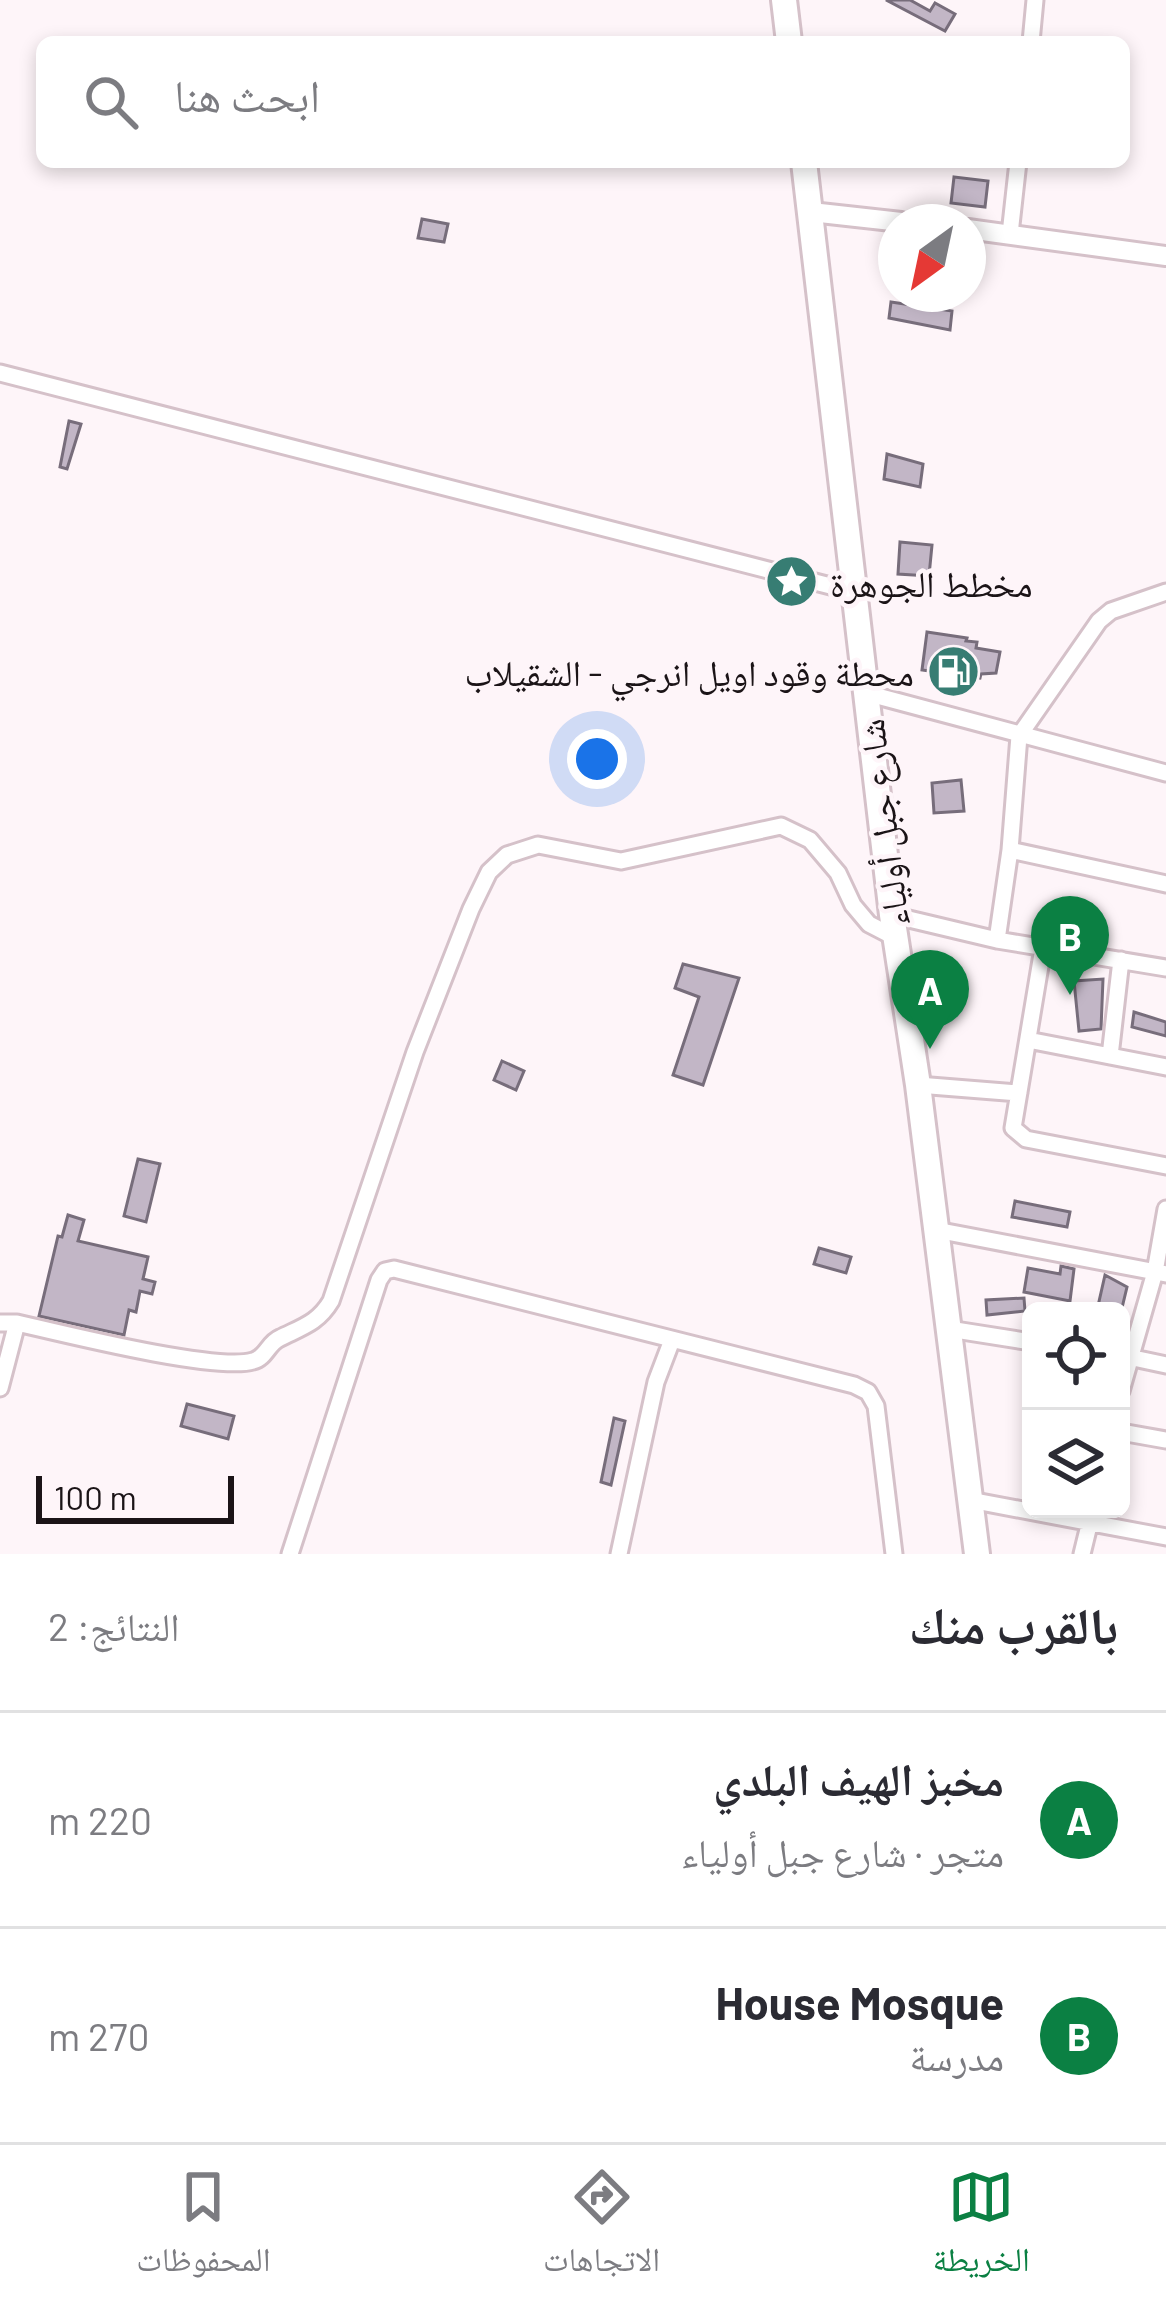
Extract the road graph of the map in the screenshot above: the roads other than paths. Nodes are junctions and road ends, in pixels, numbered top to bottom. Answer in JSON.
{"nodes":[{"id":1,"x":784,"y":0,"type":"edge"},
{"id":2,"x":1035,"y":0,"type":"edge"},
{"id":3,"x":788,"y":36,"type":"edge"},
{"id":4,"x":1032,"y":36,"type":"edge"},
{"id":5,"x":805,"y":168,"type":"edge"},
{"id":6,"x":1017,"y":168,"type":"edge"},
{"id":7,"x":811,"y":212,"type":"junction"},
{"id":8,"x":878,"y":219,"type":"edge"},
{"id":9,"x":986,"y":232,"type":"edge"},
{"id":10,"x":1010,"y":234,"type":"junction"},
{"id":11,"x":1166,"y":256,"type":"edge"},
{"id":12,"x":0,"y":374,"type":"edge"},
{"id":13,"x":854,"y":592,"type":"junction"},
{"id":14,"x":1166,"y":592,"type":"edge"},
{"id":15,"x":866,"y":693,"type":"junction"},
{"id":16,"x":1019,"y":736,"type":"junction"},
{"id":17,"x":1166,"y":773,"type":"edge"},
{"id":18,"x":1010,"y":850,"type":"junction"},
{"id":19,"x":1166,"y":884,"type":"edge"},
{"id":20,"x":894,"y":927,"type":"junction"},
{"id":21,"x":997,"y":940,"type":"junction"},
{"id":22,"x":1043,"y":948,"type":"junction"},
{"id":23,"x":1121,"y":961,"type":"junction"},
{"id":24,"x":1166,"y":968,"type":"edge"},
{"id":25,"x":1028,"y":1040,"type":"junction"},
{"id":26,"x":1110,"y":1056,"type":"junction"},
{"id":27,"x":1166,"y":1067,"type":"edge"},
{"id":28,"x":918,"y":1084,"type":"junction"},
{"id":29,"x":1019,"y":1093,"type":"junction"},
{"id":30,"x":1166,"y":1166,"type":"edge"},
{"id":31,"x":1166,"y":1209,"type":"edge"},
{"id":32,"x":936,"y":1230,"type":"junction"},
{"id":33,"x":1160,"y":1273,"type":"edge"},
{"id":34,"x":8,"y":1323,"type":"edge"},
{"id":35,"x":949,"y":1329,"type":"junction"},
{"id":36,"x":672,"y":1340,"type":"junction"},
{"id":37,"x":1022,"y":1341,"type":"edge"},
{"id":38,"x":1130,"y":1344,"type":"edge"},
{"id":39,"x":1130,"y":1357,"type":"edge"},
{"id":40,"x":1166,"y":1365,"type":"edge"},
{"id":41,"x":0,"y":1388,"type":"edge"},
{"id":42,"x":1130,"y":1434,"type":"edge"},
{"id":43,"x":1166,"y":1440,"type":"edge"},
{"id":44,"x":970,"y":1500,"type":"junction"},
{"id":45,"x":1022,"y":1507,"type":"edge"},
{"id":46,"x":1091,"y":1518,"type":"edge"},
{"id":47,"x":1098,"y":1518,"type":"edge"},
{"id":48,"x":1166,"y":1537,"type":"edge"},
{"id":49,"x":290,"y":1554,"type":"edge"},
{"id":50,"x":619,"y":1554,"type":"edge"},
{"id":51,"x":894,"y":1554,"type":"edge"},
{"id":52,"x":977,"y":1554,"type":"edge"},
{"id":53,"x":1082,"y":1554,"type":"edge"}],
"edges":[{"from":1,"to":3,"type":"highway"},
{"from":2,"to":4,"type":"street"},
{"from":5,"to":7,"type":"highway","name":"شارع جبل أولياء"},
{"from":6,"to":10,"type":"street"},
{"from":7,"to":8,"type":"street"},
{"from":7,"to":13,"type":"highway","name":"شارع جبل أولياء"},
{"from":9,"to":10,"type":"street"},
{"from":10,"to":11,"type":"street"},
{"from":12,"to":13,"type":"street"},
{"from":13,"to":15,"type":"highway","name":"شارع جبل أولياء"},
{"from":14,"to":16,"type":"street"},
{"from":15,"to":16,"type":"street"},
{"from":15,"to":20,"type":"highway","name":"شارع جبل أولياء"},
{"from":16,"to":17,"type":"street"},
{"from":16,"to":18,"type":"street"},
{"from":18,"to":19,"type":"street"},
{"from":18,"to":21,"type":"street"},
{"from":20,"to":21,"type":"street"},
{"from":20,"to":28,"type":"highway","name":"شارع جبل أولياء"},
{"from":20,"to":34,"type":"street"},
{"from":21,"to":22,"type":"street"},
{"from":22,"to":23,"type":"street"},
{"from":22,"to":25,"type":"street"},
{"from":23,"to":24,"type":"street"},
{"from":23,"to":26,"type":"street"},
{"from":25,"to":26,"type":"street"},
{"from":25,"to":29,"type":"street"},
{"from":26,"to":27,"type":"street"},
{"from":28,"to":29,"type":"street"},
{"from":28,"to":32,"type":"highway","name":"شارع جبل أولياء"},
{"from":29,"to":30,"type":"street"},
{"from":31,"to":33,"type":"street"},
{"from":32,"to":33,"type":"street"},
{"from":32,"to":35,"type":"highway","name":"شارع جبل أولياء"},
{"from":33,"to":38,"type":"street"},
{"from":34,"to":41,"type":"street"},
{"from":35,"to":37,"type":"street"},
{"from":35,"to":44,"type":"highway","name":"شارع جبل أولياء"},
{"from":36,"to":49,"type":"street"},
{"from":36,"to":50,"type":"street"},
{"from":36,"to":51,"type":"street"},
{"from":39,"to":40,"type":"street"},
{"from":42,"to":43,"type":"street"},
{"from":44,"to":45,"type":"street"},
{"from":44,"to":52,"type":"highway","name":"شارع جبل أولياء"},
{"from":46,"to":53,"type":"street"},
{"from":47,"to":48,"type":"street"}]}
